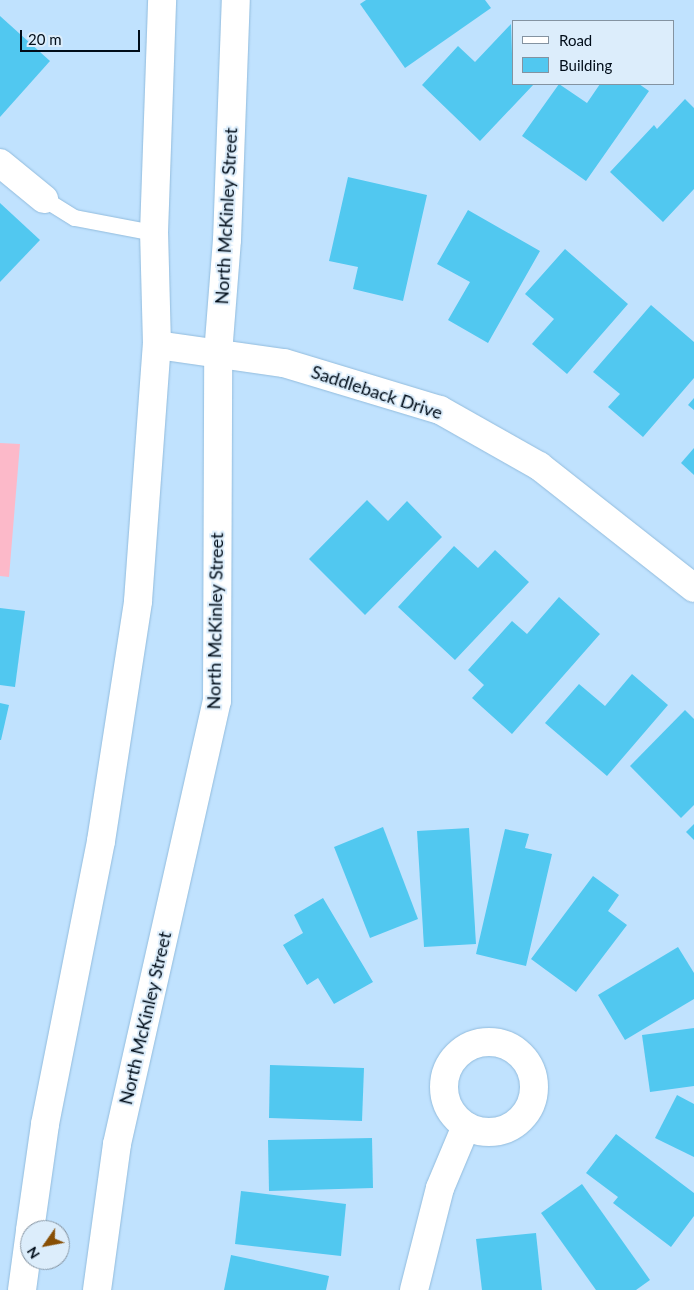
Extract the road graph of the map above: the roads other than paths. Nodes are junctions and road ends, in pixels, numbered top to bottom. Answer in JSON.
{"nodes":[{"id":1,"x":162,"y":0,"type":"edge"},
{"id":2,"x":236,"y":0,"type":"edge"},
{"id":3,"x":0,"y":163,"type":"edge"},
{"id":4,"x":44,"y":199,"type":"joint"},
{"id":5,"x":154,"y":232,"type":"junction"},
{"id":6,"x":157,"y":345,"type":"junction"},
{"id":7,"x":218,"y":354,"type":"junction"},
{"id":8,"x":694,"y":588,"type":"edge"},
{"id":9,"x":466,"y":1126,"type":"dead end"},
{"id":10,"x":31,"y":1220,"type":"edge"},
{"id":11,"x":25,"y":1270,"type":"edge"},
{"id":12,"x":22,"y":1290,"type":"edge"},
{"id":13,"x":97,"y":1290,"type":"edge"},
{"id":14,"x":414,"y":1290,"type":"edge"}],
"edges":[{"from":1,"to":5,"type":"main road"},
{"from":2,"to":7,"type":"main road","name":"North McKinley Street"},
{"from":3,"to":4,"type":"main road"},
{"from":4,"to":5,"type":"lane"},
{"from":5,"to":6,"type":"main road"},
{"from":6,"to":7,"type":"main road","name":"Saddleback Drive"},
{"from":6,"to":10,"type":"main road"},
{"from":7,"to":8,"type":"main road","name":"Saddleback Drive"},
{"from":7,"to":13,"type":"main road","name":"North McKinley Street"},
{"from":9,"to":14,"type":"main road"},
{"from":11,"to":12,"type":"main road"}]}
